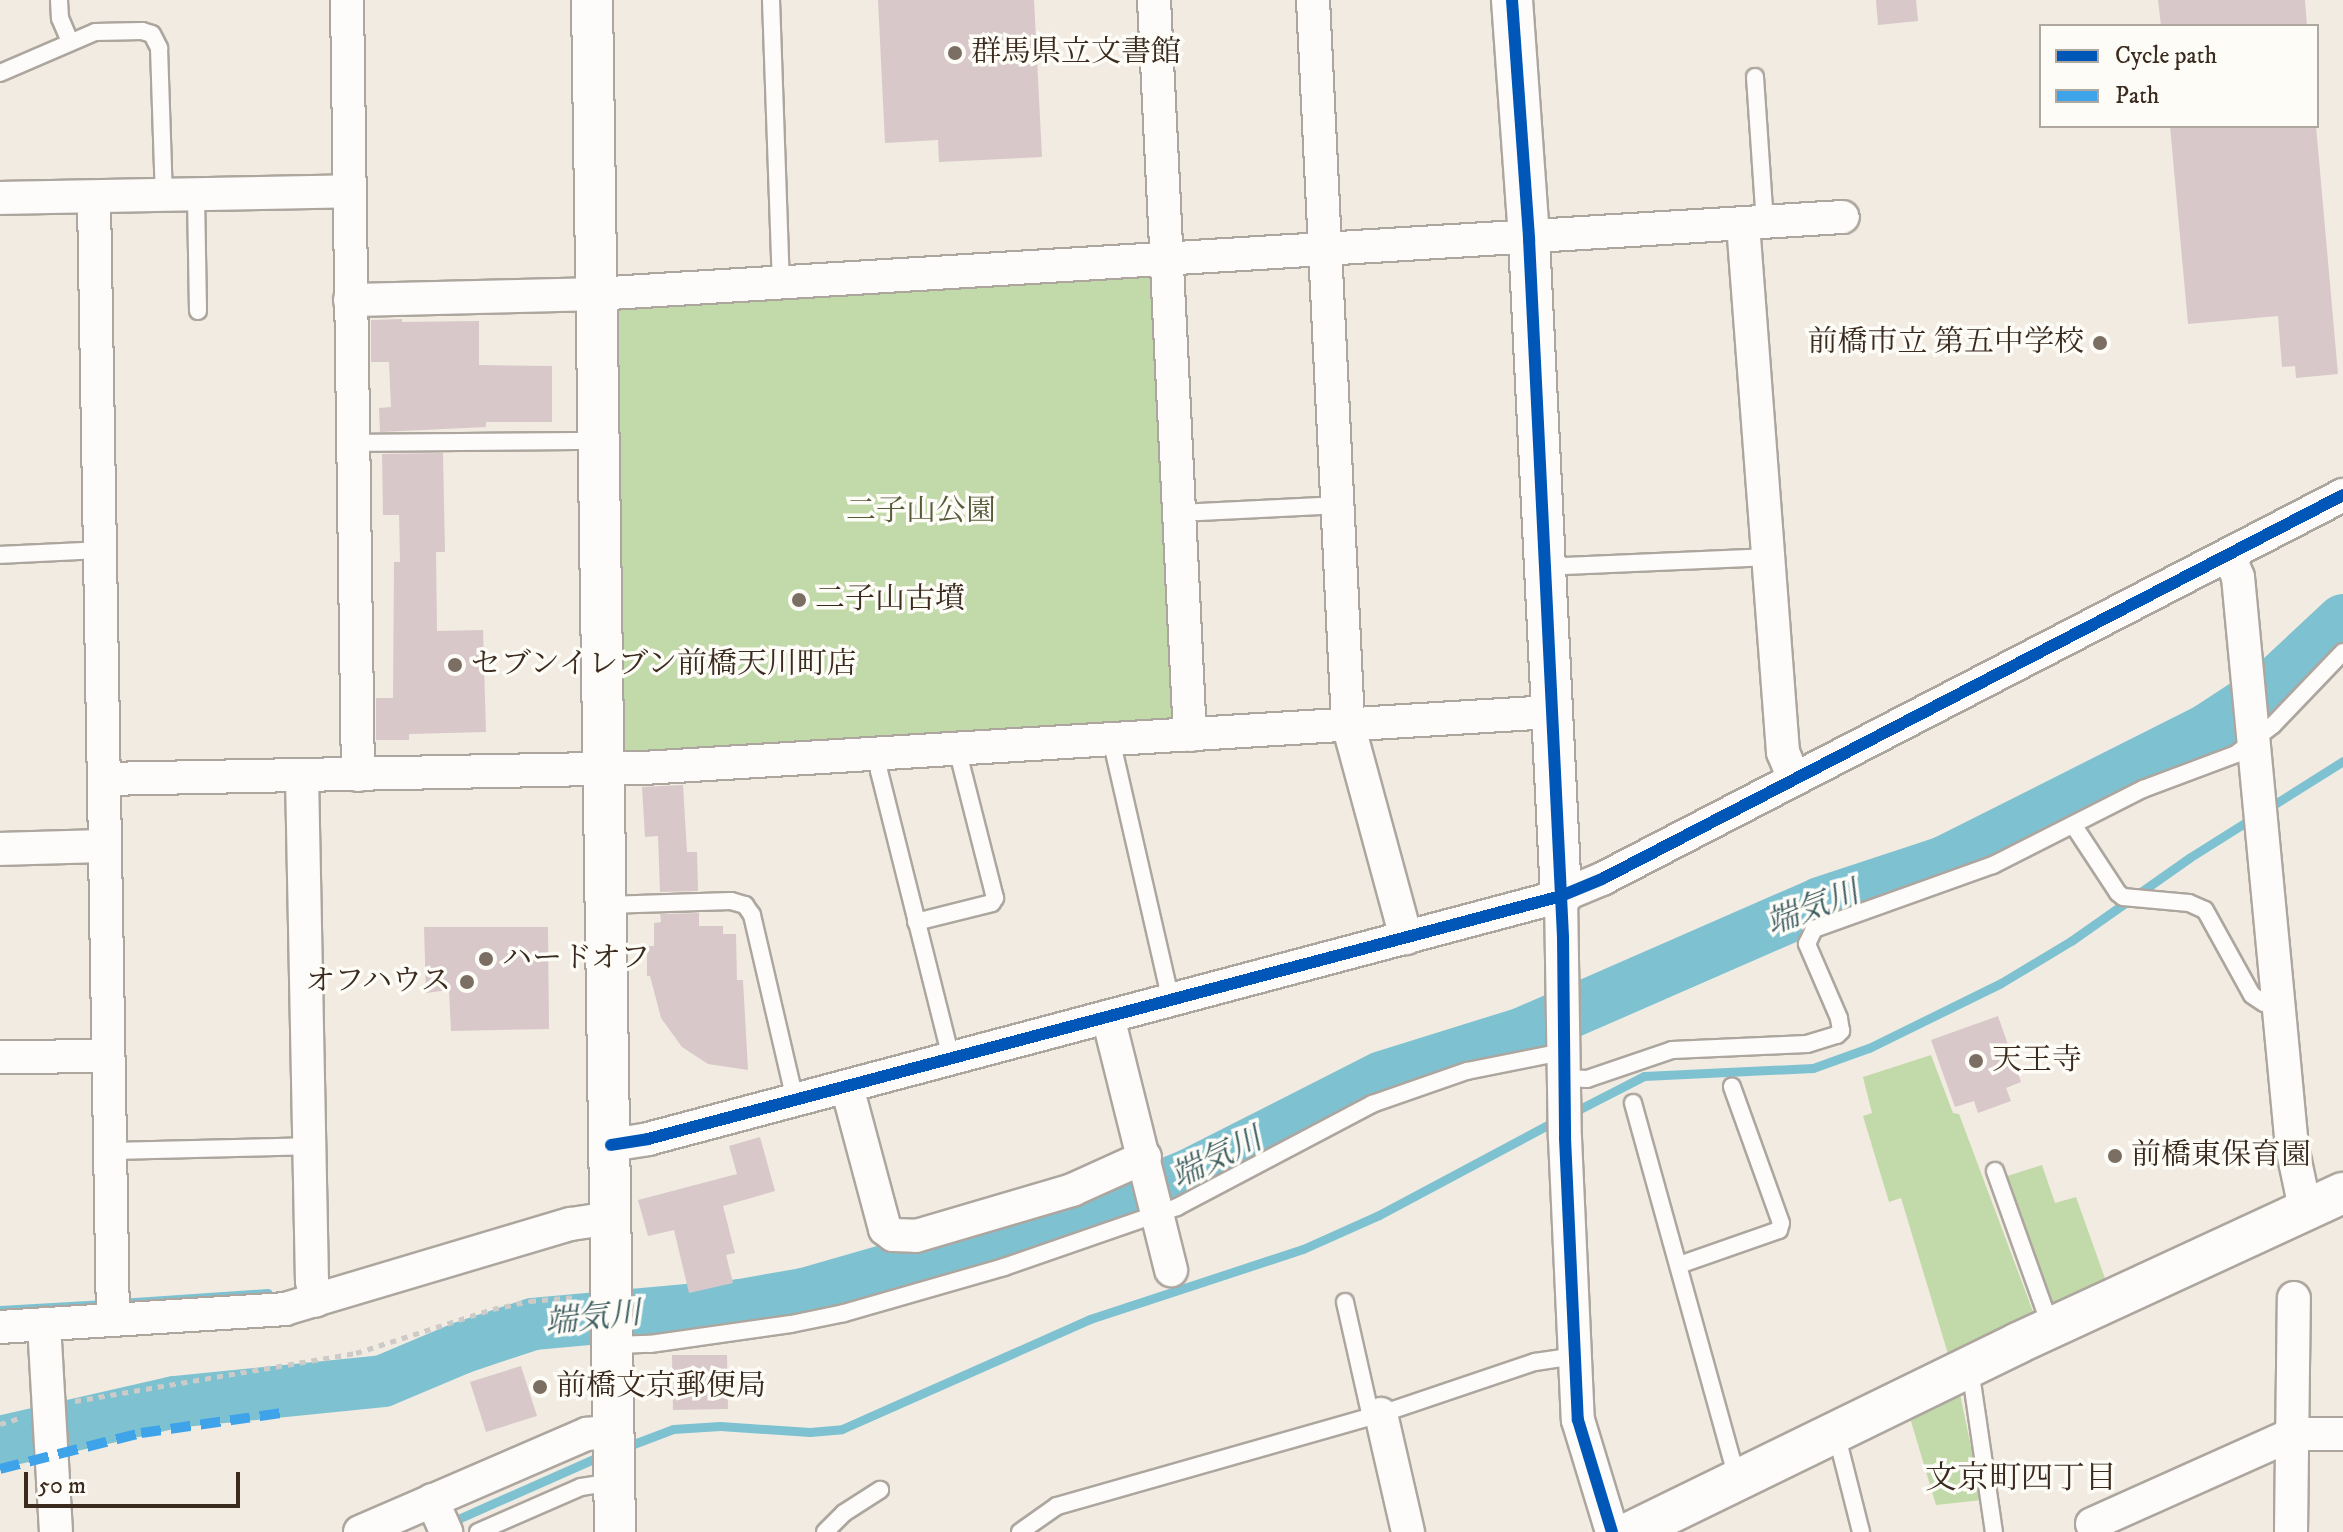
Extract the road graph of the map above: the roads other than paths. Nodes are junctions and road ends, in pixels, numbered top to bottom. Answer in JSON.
{"nodes":[{"id":1,"x":59,"y":0,"type":"edge"},
{"id":2,"x":347,"y":0,"type":"edge"},
{"id":3,"x":592,"y":0,"type":"edge"},
{"id":4,"x":771,"y":0,"type":"edge"},
{"id":5,"x":1154,"y":0,"type":"edge"},
{"id":6,"x":1313,"y":0,"type":"edge"},
{"id":7,"x":1512,"y":0,"type":"edge"},
{"id":8,"x":70,"y":41,"type":"junction"},
{"id":9,"x":0,"y":73,"type":"edge"},
{"id":10,"x":1755,"y":77,"type":"dead end"},
{"id":11,"x":349,"y":191,"type":"junction"},
{"id":12,"x":196,"y":196,"type":"junction"},
{"id":13,"x":164,"y":197,"type":"junction"},
{"id":14,"x":0,"y":198,"type":"edge"},
{"id":15,"x":94,"y":199,"type":"junction"},
{"id":16,"x":1843,"y":217,"type":"dead end"},
{"id":17,"x":1754,"y":223,"type":"junction"},
{"id":18,"x":1529,"y":239,"type":"junction"},
{"id":19,"x":1325,"y":247,"type":"junction"},
{"id":20,"x":1166,"y":256,"type":"junction"},
{"id":21,"x":781,"y":282,"type":"junction"},
{"id":22,"x":594,"y":294,"type":"junction"},
{"id":23,"x":350,"y":300,"type":"junction"},
{"id":24,"x":198,"y":311,"type":"dead end"},
{"id":25,"x":597,"y":441,"type":"junction"},
{"id":26,"x":353,"y":443,"type":"junction"},
{"id":27,"x":2343,"y":495,"type":"edge"},
{"id":28,"x":1338,"y":505,"type":"junction"},
{"id":29,"x":1177,"y":513,"type":"junction"},
{"id":30,"x":102,"y":550,"type":"junction"},
{"id":31,"x":0,"y":555,"type":"edge"},
{"id":32,"x":2229,"y":555,"type":"junction"},
{"id":33,"x":1769,"y":557,"type":"junction"},
{"id":34,"x":1544,"y":567,"type":"junction"},
{"id":35,"x":2343,"y":652,"type":"edge"},
{"id":36,"x":1552,"y":712,"type":"junction"},
{"id":37,"x":1348,"y":724,"type":"junction"},
{"id":38,"x":1190,"y":735,"type":"junction"},
{"id":39,"x":1111,"y":739,"type":"junction"},
{"id":40,"x":2253,"y":743,"type":"junction"},
{"id":41,"x":957,"y":749,"type":"junction"},
{"id":42,"x":880,"y":753,"type":"junction"},
{"id":43,"x":604,"y":770,"type":"junction"},
{"id":44,"x":302,"y":775,"type":"junction"},
{"id":45,"x":358,"y":775,"type":"junction"},
{"id":46,"x":1793,"y":777,"type":"junction"},
{"id":47,"x":104,"y":779,"type":"junction"},
{"id":48,"x":2074,"y":826,"type":"junction"},
{"id":49,"x":104,"y":846,"type":"junction"},
{"id":50,"x":0,"y":849,"type":"edge"},
{"id":51,"x":1561,"y":896,"type":"junction"},
{"id":52,"x":606,"y":905,"type":"junction"},
{"id":53,"x":916,"y":922,"type":"junction"},
{"id":54,"x":1406,"y":938,"type":"junction"},
{"id":55,"x":1171,"y":1000,"type":"junction"},
{"id":56,"x":2280,"y":1001,"type":"junction"},
{"id":57,"x":1108,"y":1017,"type":"junction"},
{"id":58,"x":108,"y":1056,"type":"junction"},
{"id":59,"x":0,"y":1057,"type":"edge"},
{"id":60,"x":951,"y":1058,"type":"junction"},
{"id":61,"x":1566,"y":1064,"type":"junction"},
{"id":62,"x":847,"y":1087,"type":"junction"},
{"id":63,"x":1732,"y":1087,"type":"dead end"},
{"id":64,"x":795,"y":1100,"type":"junction"},
{"id":65,"x":1633,"y":1103,"type":"dead end"},
{"id":66,"x":611,"y":1145,"type":"junction"},
{"id":67,"x":310,"y":1146,"type":"junction"},
{"id":68,"x":110,"y":1151,"type":"junction"},
{"id":69,"x":1145,"y":1157,"type":"junction"},
{"id":70,"x":1995,"y":1171,"type":"dead end"},
{"id":71,"x":2326,"y":1200,"type":"edge"},
{"id":72,"x":1159,"y":1214,"type":"junction"},
{"id":73,"x":611,"y":1218,"type":"junction"},
{"id":74,"x":1679,"y":1265,"type":"junction"},
{"id":75,"x":1171,"y":1270,"type":"dead end"},
{"id":76,"x":2294,"y":1298,"type":"dead end"},
{"id":77,"x":316,"y":1301,"type":"junction"},
{"id":78,"x":1345,"y":1302,"type":"dead end"},
{"id":79,"x":113,"y":1320,"type":"junction"},
{"id":80,"x":44,"y":1324,"type":"junction"},
{"id":81,"x":0,"y":1327,"type":"edge"},
{"id":82,"x":2052,"y":1328,"type":"junction"},
{"id":83,"x":614,"y":1345,"type":"junction"},
{"id":84,"x":1575,"y":1356,"type":"junction"},
{"id":85,"x":1970,"y":1367,"type":"junction"},
{"id":86,"x":1376,"y":1416,"type":"junction"},
{"id":87,"x":614,"y":1431,"type":"junction"},
{"id":88,"x":1836,"y":1433,"type":"junction"},
{"id":89,"x":2293,"y":1434,"type":"junction"},
{"id":90,"x":2343,"y":1434,"type":"edge"},
{"id":91,"x":615,"y":1482,"type":"junction"},
{"id":92,"x":1738,"y":1482,"type":"junction"},
{"id":93,"x":880,"y":1490,"type":"dead end"},
{"id":94,"x":432,"y":1500,"type":"junction"},
{"id":95,"x":2138,"y":1518,"type":"edge"},
{"id":96,"x":2092,"y":1524,"type":"dead end"},
{"id":97,"x":1649,"y":1528,"type":"edge"},
{"id":98,"x":56,"y":1532,"type":"edge"},
{"id":99,"x":360,"y":1532,"type":"edge"},
{"id":100,"x":446,"y":1532,"type":"edge"},
{"id":101,"x":478,"y":1532,"type":"edge"},
{"id":102,"x":615,"y":1532,"type":"edge"},
{"id":103,"x":825,"y":1532,"type":"edge"},
{"id":104,"x":1020,"y":1532,"type":"edge"},
{"id":105,"x":1408,"y":1532,"type":"edge"},
{"id":106,"x":1612,"y":1532,"type":"edge"},
{"id":107,"x":1861,"y":1532,"type":"edge"},
{"id":108,"x":1994,"y":1532,"type":"edge"},
{"id":109,"x":2291,"y":1532,"type":"edge"}],
"edges":[{"from":1,"to":8,"type":"lane"},
{"from":2,"to":11,"type":"street"},
{"from":3,"to":22,"type":"street"},
{"from":4,"to":21,"type":"lane"},
{"from":5,"to":20,"type":"street"},
{"from":6,"to":19,"type":"street"},
{"from":7,"to":18,"type":"street"},
{"from":8,"to":9,"type":"lane"},
{"from":8,"to":13,"type":"lane"},
{"from":10,"to":17,"type":"lane"},
{"from":11,"to":12,"type":"street"},
{"from":11,"to":23,"type":"street"},
{"from":12,"to":13,"type":"street"},
{"from":12,"to":24,"type":"lane"},
{"from":13,"to":15,"type":"street"},
{"from":14,"to":15,"type":"street"},
{"from":15,"to":30,"type":"street"},
{"from":16,"to":17,"type":"street"},
{"from":17,"to":18,"type":"street"},
{"from":17,"to":33,"type":"street"},
{"from":18,"to":19,"type":"street"},
{"from":18,"to":34,"type":"street"},
{"from":19,"to":20,"type":"street"},
{"from":19,"to":28,"type":"street"},
{"from":20,"to":21,"type":"street"},
{"from":20,"to":29,"type":"street"},
{"from":21,"to":22,"type":"street"},
{"from":22,"to":23,"type":"street"},
{"from":22,"to":25,"type":"street"},
{"from":23,"to":26,"type":"street"},
{"from":25,"to":26,"type":"lane"},
{"from":25,"to":43,"type":"street"},
{"from":26,"to":45,"type":"street"},
{"from":27,"to":32,"type":"street"},
{"from":28,"to":29,"type":"lane"},
{"from":28,"to":37,"type":"street"},
{"from":29,"to":38,"type":"street"},
{"from":30,"to":31,"type":"lane"},
{"from":30,"to":47,"type":"street"},
{"from":32,"to":40,"type":"street"},
{"from":32,"to":46,"type":"street"},
{"from":33,"to":34,"type":"lane"},
{"from":33,"to":46,"type":"street"},
{"from":34,"to":36,"type":"street"},
{"from":35,"to":40,"type":"lane"},
{"from":36,"to":37,"type":"street"},
{"from":36,"to":51,"type":"street"},
{"from":37,"to":38,"type":"street"},
{"from":37,"to":54,"type":"street"},
{"from":38,"to":39,"type":"street"},
{"from":39,"to":41,"type":"street"},
{"from":39,"to":55,"type":"lane"},
{"from":40,"to":48,"type":"lane"},
{"from":40,"to":56,"type":"street"},
{"from":41,"to":42,"type":"street"},
{"from":41,"to":53,"type":"lane"},
{"from":42,"to":43,"type":"street"},
{"from":42,"to":53,"type":"lane"},
{"from":43,"to":45,"type":"street"},
{"from":43,"to":52,"type":"street"},
{"from":44,"to":45,"type":"street"},
{"from":44,"to":47,"type":"street"},
{"from":44,"to":67,"type":"street"},
{"from":46,"to":51,"type":"street"},
{"from":47,"to":49,"type":"street"},
{"from":48,"to":56,"type":"lane"},
{"from":48,"to":61,"type":"lane"},
{"from":49,"to":50,"type":"street"},
{"from":49,"to":58,"type":"street"},
{"from":51,"to":54,"type":"street"},
{"from":51,"to":61,"type":"street"},
{"from":52,"to":64,"type":"lane"},
{"from":52,"to":66,"type":"street"},
{"from":53,"to":60,"type":"lane"},
{"from":54,"to":55,"type":"street"},
{"from":55,"to":57,"type":"street"},
{"from":56,"to":71,"type":"street"},
{"from":57,"to":60,"type":"street"},
{"from":57,"to":69,"type":"street"},
{"from":58,"to":59,"type":"street"},
{"from":58,"to":68,"type":"street"},
{"from":60,"to":62,"type":"street"},
{"from":61,"to":72,"type":"lane"},
{"from":61,"to":84,"type":"street"},
{"from":62,"to":64,"type":"street"},
{"from":62,"to":69,"type":"street"},
{"from":63,"to":74,"type":"lane"},
{"from":64,"to":66,"type":"street"},
{"from":65,"to":74,"type":"lane"},
{"from":66,"to":73,"type":"street"},
{"from":67,"to":68,"type":"lane"},
{"from":67,"to":77,"type":"street"},
{"from":68,"to":79,"type":"street"},
{"from":69,"to":72,"type":"street"},
{"from":70,"to":82,"type":"lane"},
{"from":71,"to":82,"type":"street"},
{"from":72,"to":75,"type":"street"},
{"from":72,"to":83,"type":"lane"},
{"from":73,"to":77,"type":"street"},
{"from":73,"to":83,"type":"street"},
{"from":74,"to":92,"type":"lane"},
{"from":76,"to":89,"type":"street"},
{"from":77,"to":79,"type":"street"},
{"from":78,"to":86,"type":"lane"},
{"from":79,"to":80,"type":"street"},
{"from":80,"to":81,"type":"street"},
{"from":80,"to":98,"type":"street"},
{"from":82,"to":85,"type":"street"},
{"from":83,"to":87,"type":"street"},
{"from":84,"to":86,"type":"lane"},
{"from":84,"to":106,"type":"street"},
{"from":85,"to":88,"type":"street"},
{"from":85,"to":108,"type":"lane"},
{"from":86,"to":104,"type":"lane"},
{"from":86,"to":105,"type":"street"},
{"from":87,"to":91,"type":"street"},
{"from":87,"to":94,"type":"street"},
{"from":88,"to":92,"type":"street"},
{"from":88,"to":107,"type":"lane"},
{"from":89,"to":90,"type":"street"},
{"from":89,"to":95,"type":"street"},
{"from":89,"to":109,"type":"street"},
{"from":91,"to":101,"type":"lane"},
{"from":91,"to":102,"type":"street"},
{"from":92,"to":97,"type":"street"},
{"from":93,"to":103,"type":"lane"},
{"from":94,"to":99,"type":"street"},
{"from":94,"to":100,"type":"street"},
{"from":95,"to":96,"type":"street"}]}
